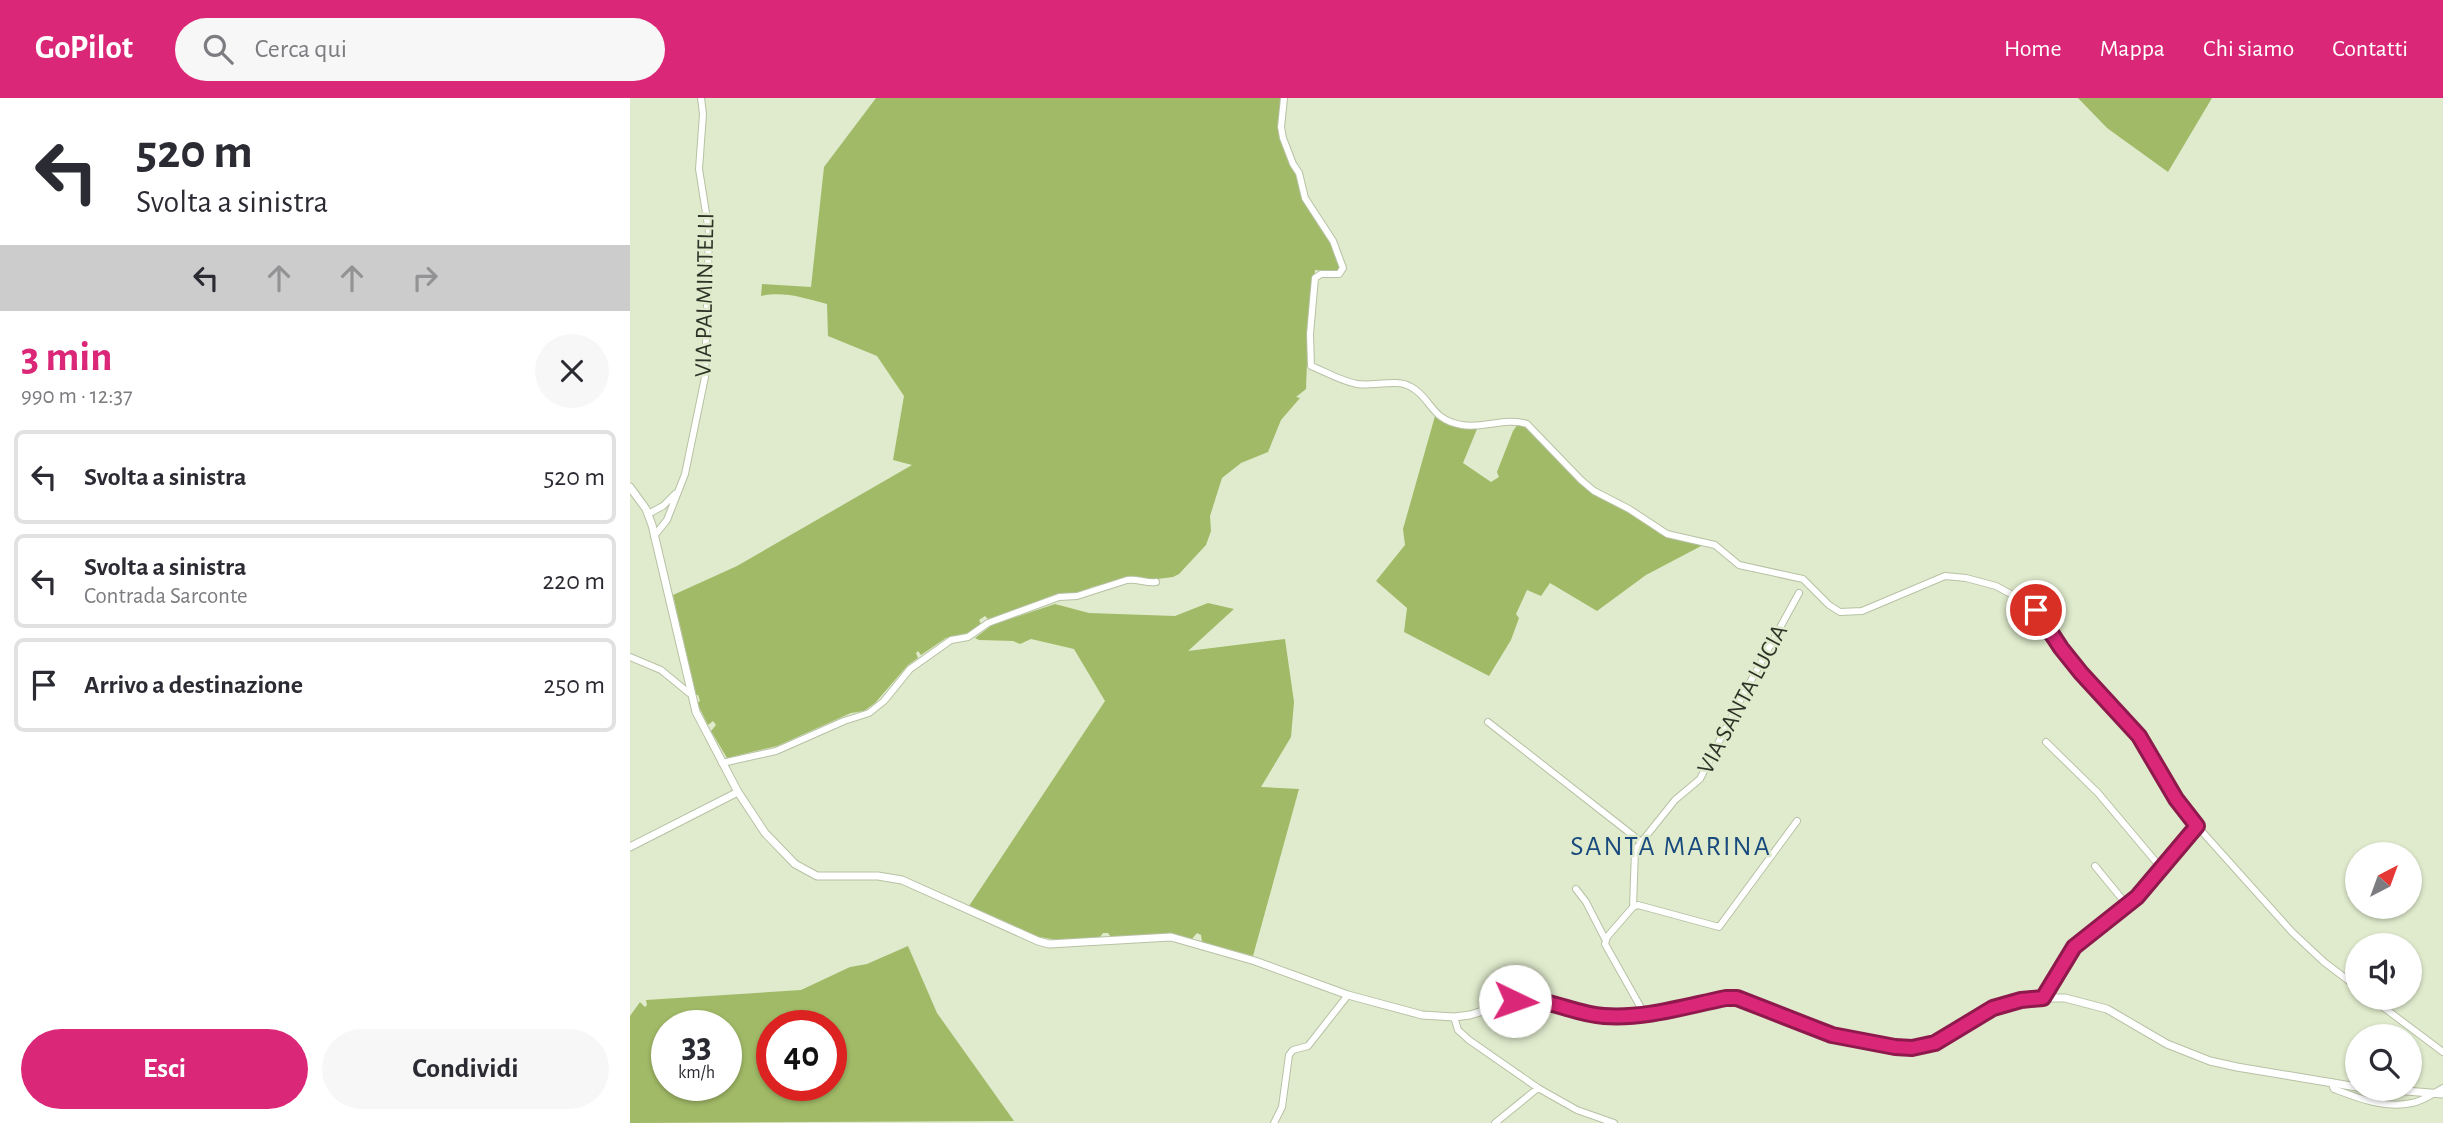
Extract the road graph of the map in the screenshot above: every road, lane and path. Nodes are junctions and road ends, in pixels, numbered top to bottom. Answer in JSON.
{"nodes":[{"id":1,"x":701,"y":98,"type":"edge"},
{"id":2,"x":1284,"y":98,"type":"edge"},
{"id":3,"x":630,"y":487,"type":"edge"},
{"id":4,"x":679,"y":490,"type":"junction"},
{"id":5,"x":648,"y":514,"type":"junction"},
{"id":6,"x":654,"y":536,"type":"junction"},
{"id":7,"x":1156,"y":582,"type":"dead end"},
{"id":8,"x":1799,"y":593,"type":"dead end"},
{"id":9,"x":630,"y":657,"type":"edge"},
{"id":10,"x":689,"y":693,"type":"junction"},
{"id":11,"x":1488,"y":722,"type":"dead end"},
{"id":12,"x":2046,"y":742,"type":"dead end"},
{"id":13,"x":722,"y":763,"type":"junction"},
{"id":14,"x":738,"y":792,"type":"junction"},
{"id":15,"x":1797,"y":821,"type":"dead end"},
{"id":16,"x":2197,"y":826,"type":"junction"},
{"id":17,"x":1640,"y":841,"type":"junction"},
{"id":18,"x":630,"y":847,"type":"edge"},
{"id":19,"x":2095,"y":866,"type":"dead end"},
{"id":20,"x":2162,"y":869,"type":"junction"},
{"id":21,"x":1576,"y":889,"type":"dead end"},
{"id":22,"x":2127,"y":905,"type":"junction"},
{"id":23,"x":1633,"y":907,"type":"junction"},
{"id":24,"x":1605,"y":939,"type":"junction"},
{"id":25,"x":2345,"y":978,"type":"edge"},
{"id":26,"x":1348,"y":995,"type":"junction"},
{"id":27,"x":2043,"y":998,"type":"junction"},
{"id":28,"x":2387,"y":1010,"type":"edge"},
{"id":29,"x":1645,"y":1015,"type":"junction"},
{"id":30,"x":1454,"y":1017,"type":"junction"},
{"id":31,"x":2443,"y":1052,"type":"edge"},
{"id":32,"x":2331,"y":1082,"type":"junction"},
{"id":33,"x":2345,"y":1085,"type":"edge"},
{"id":34,"x":1538,"y":1088,"type":"junction"},
{"id":35,"x":2443,"y":1088,"type":"edge"},
{"id":36,"x":2422,"y":1093,"type":"edge"},
{"id":37,"x":2432,"y":1094,"type":"junction"},
{"id":38,"x":2443,"y":1094,"type":"edge"},
{"id":39,"x":1274,"y":1123,"type":"edge"},
{"id":40,"x":1495,"y":1123,"type":"edge"},
{"id":41,"x":1614,"y":1123,"type":"edge"}],
"edges":[{"from":1,"to":4,"type":"street","name":"VIA PALMINTELLI"},
{"from":2,"to":16,"type":"street"},
{"from":3,"to":5,"type":"street"},
{"from":4,"to":5,"type":"street"},
{"from":4,"to":6,"type":"street","name":"VIA PALMINTELLI"},
{"from":5,"to":6,"type":"street"},
{"from":6,"to":10,"type":"street"},
{"from":7,"to":13,"type":"street"},
{"from":8,"to":17,"type":"street","name":"VIA SANTA LUCIA"},
{"from":9,"to":10,"type":"street"},
{"from":10,"to":13,"type":"street"},
{"from":11,"to":17,"type":"street"},
{"from":12,"to":20,"type":"street"},
{"from":13,"to":14,"type":"street"},
{"from":14,"to":18,"type":"street"},
{"from":14,"to":26,"type":"street"},
{"from":15,"to":23,"type":"street"},
{"from":16,"to":20,"type":"street"},
{"from":16,"to":25,"type":"street"},
{"from":17,"to":23,"type":"street"},
{"from":19,"to":22,"type":"street"},
{"from":20,"to":22,"type":"street"},
{"from":21,"to":24,"type":"street"},
{"from":22,"to":27,"type":"street"},
{"from":23,"to":24,"type":"street"},
{"from":24,"to":29,"type":"street"},
{"from":26,"to":30,"type":"street"},
{"from":26,"to":39,"type":"street"},
{"from":27,"to":29,"type":"street"},
{"from":27,"to":32,"type":"street"},
{"from":28,"to":31,"type":"street"},
{"from":29,"to":30,"type":"street"},
{"from":30,"to":34,"type":"street"},
{"from":32,"to":33,"type":"street"},
{"from":32,"to":37,"type":"street"},
{"from":34,"to":40,"type":"street"},
{"from":34,"to":41,"type":"street"},
{"from":35,"to":37,"type":"street"},
{"from":36,"to":37,"type":"street"},
{"from":37,"to":38,"type":"street"}]}
